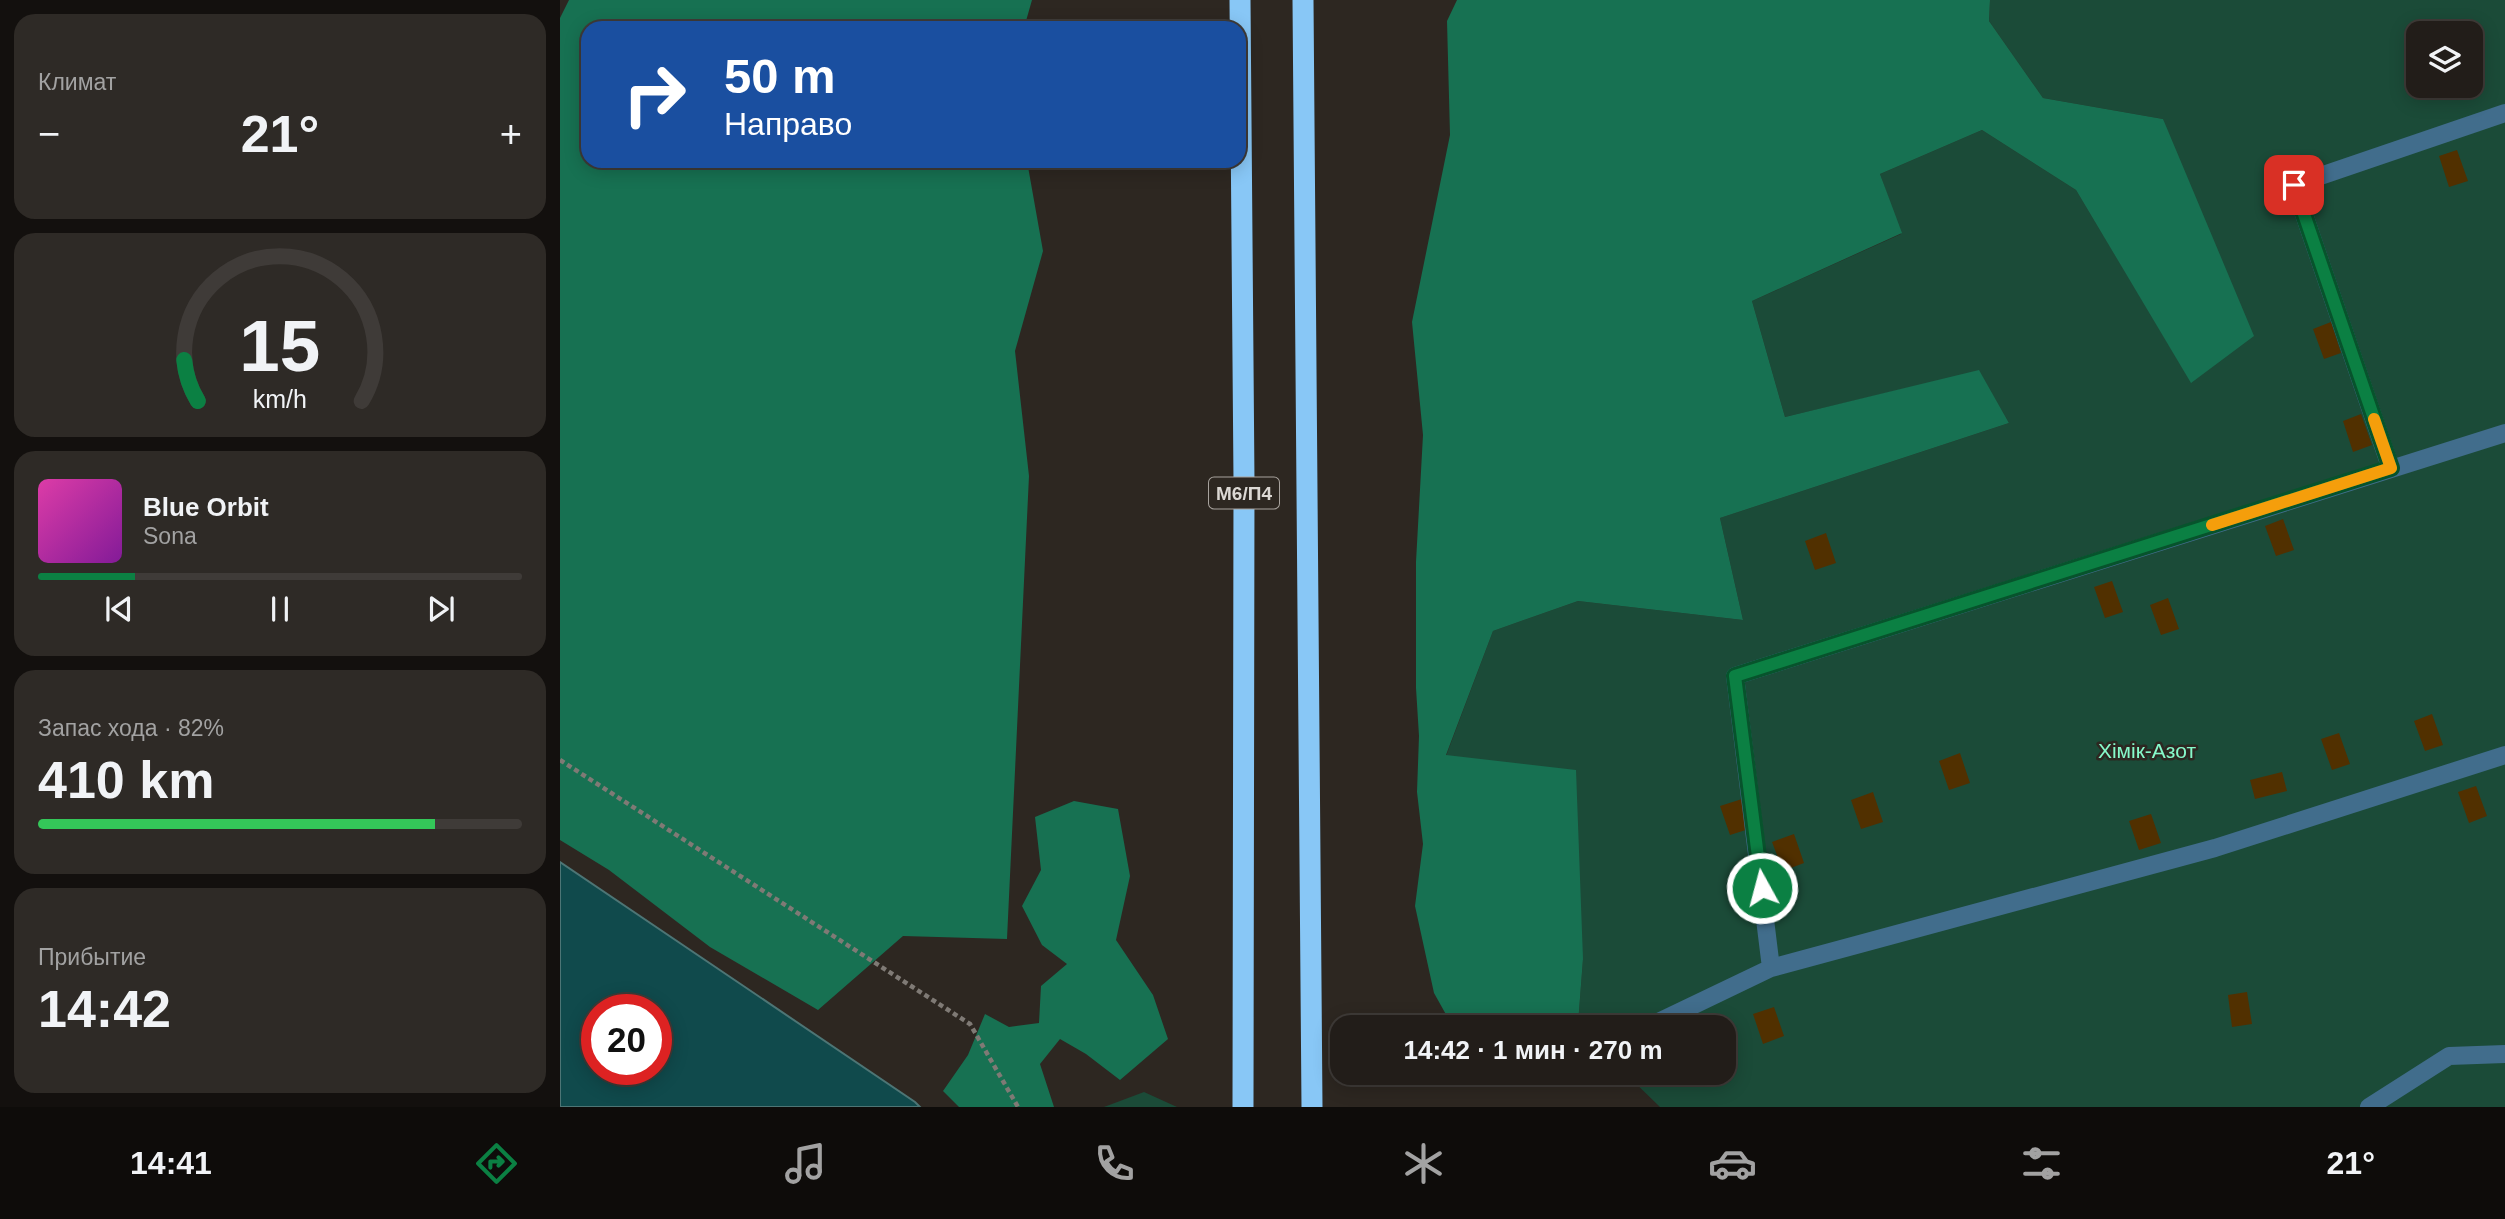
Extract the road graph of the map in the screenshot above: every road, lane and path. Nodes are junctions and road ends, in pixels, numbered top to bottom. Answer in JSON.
{"nodes":[{"id":1,"x":1240,"y":0,"type":"edge"},
{"id":2,"x":1303,"y":0,"type":"edge"},
{"id":3,"x":1240,"y":21,"type":"edge"},
{"id":4,"x":2505,"y":113,"type":"edge"},
{"id":5,"x":1241,"y":168,"type":"edge"},
{"id":6,"x":2505,"y":433,"type":"edge"},
{"id":7,"x":2391,"y":468,"type":"junction"},
{"id":8,"x":2505,"y":755,"type":"edge"},
{"id":9,"x":560,"y":760,"type":"edge"},
{"id":10,"x":1772,"y":968,"type":"junction"},
{"id":11,"x":1673,"y":1015,"type":"edge"},
{"id":12,"x":2505,"y":1054,"type":"edge"},
{"id":13,"x":1018,"y":1107,"type":"edge"},
{"id":14,"x":1243,"y":1107,"type":"edge"},
{"id":15,"x":1312,"y":1107,"type":"edge"},
{"id":16,"x":2369,"y":1107,"type":"edge"}],
"edges":[{"from":1,"to":3,"type":"highway","number":"М6/П4"},
{"from":2,"to":15,"type":"highway","number":"М6/П4"},
{"from":4,"to":7,"type":"lane"},
{"from":5,"to":14,"type":"highway","number":"М6/П4"},
{"from":6,"to":7,"type":"lane"},
{"from":7,"to":10,"type":"lane"},
{"from":8,"to":10,"type":"lane"},
{"from":9,"to":13,"type":"path"},
{"from":10,"to":11,"type":"lane"},
{"from":12,"to":16,"type":"lane"}]}
